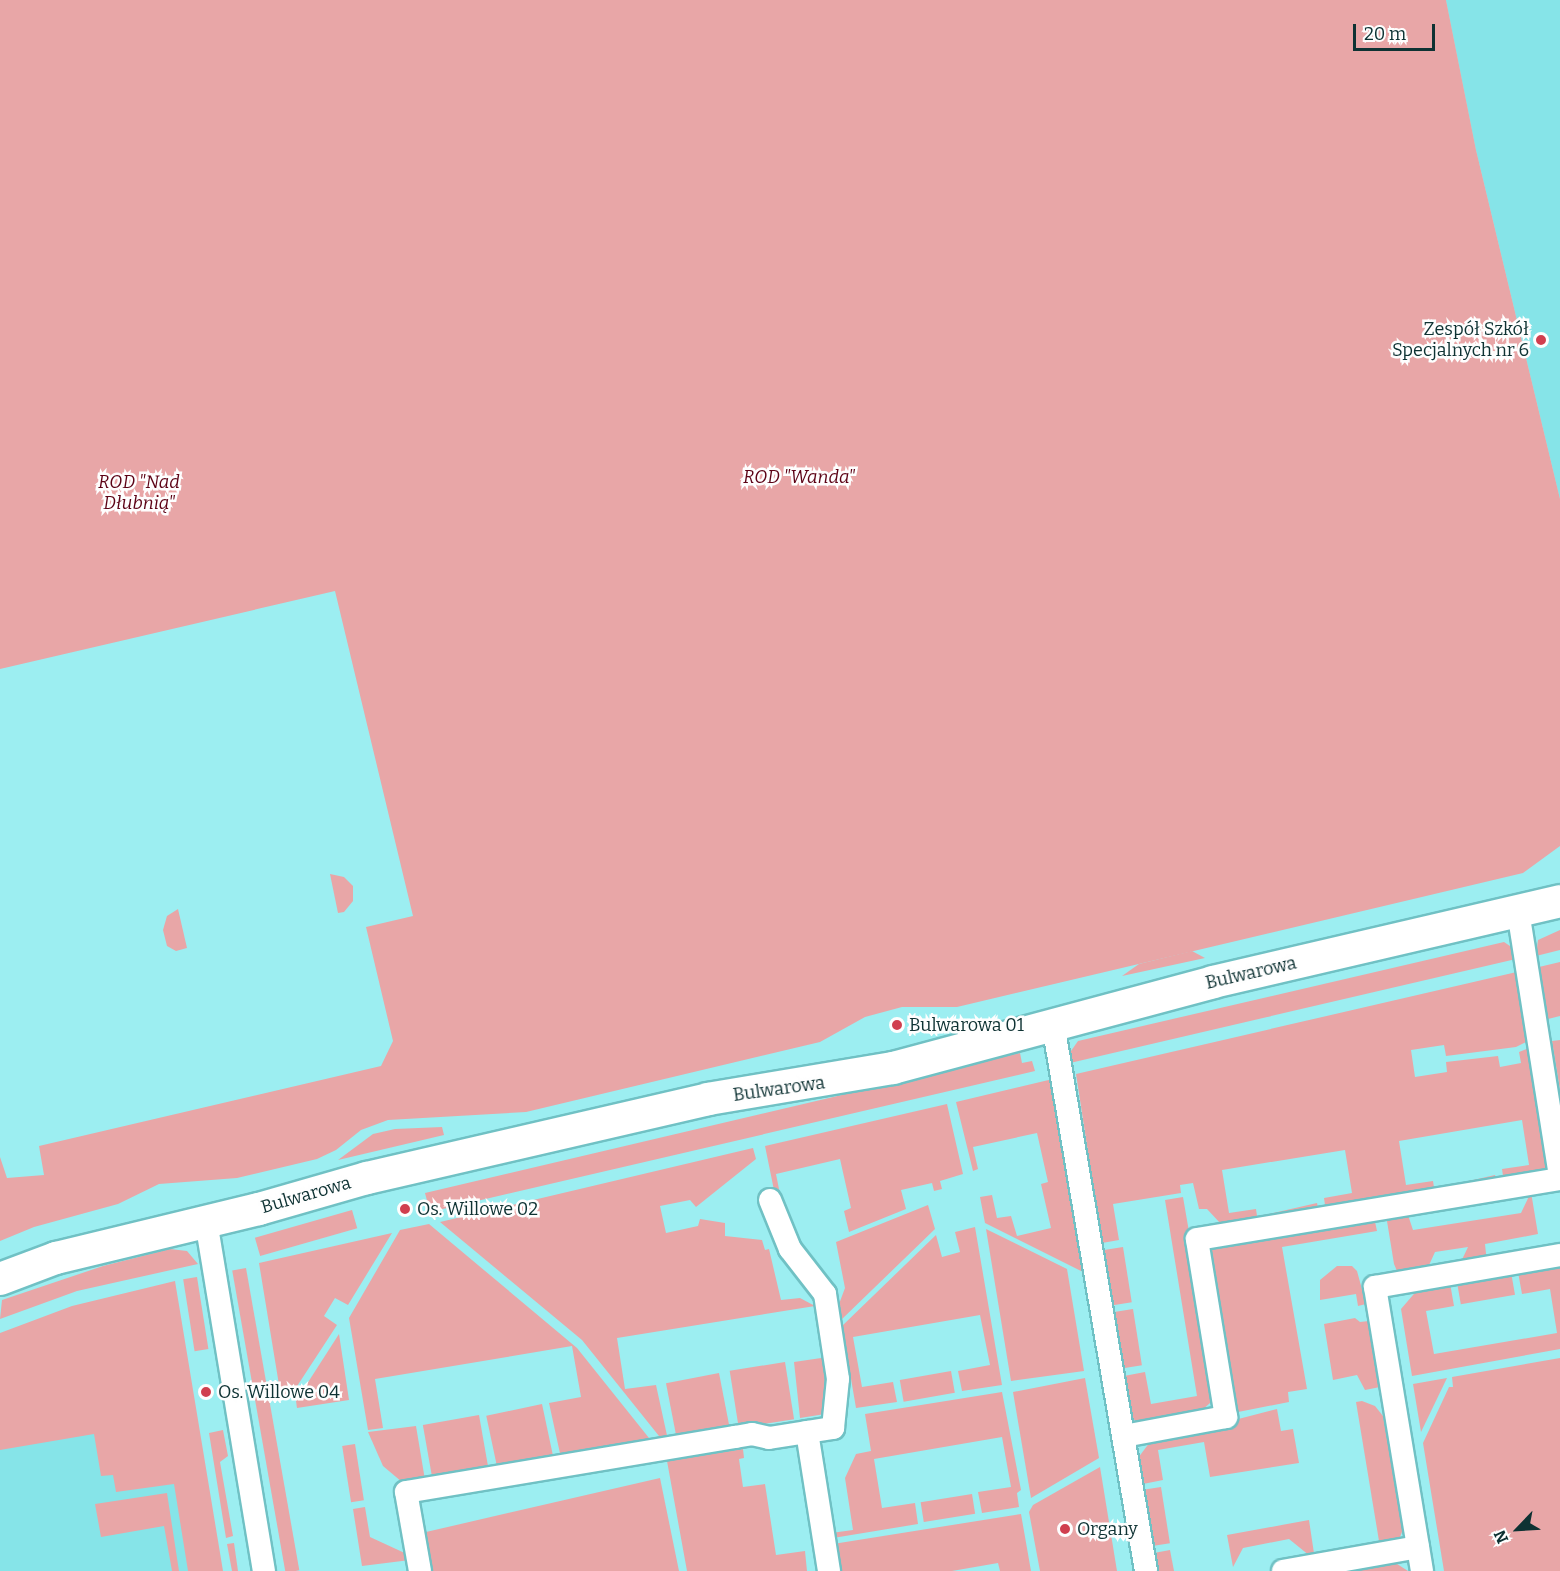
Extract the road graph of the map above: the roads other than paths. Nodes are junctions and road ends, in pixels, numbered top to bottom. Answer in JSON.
{"nodes":[{"id":1,"x":1560,"y":901,"type":"edge"},
{"id":2,"x":1518,"y":911,"type":"junction"},
{"id":3,"x":1053,"y":1024,"type":"junction"},
{"id":4,"x":1560,"y":1178,"type":"edge"},
{"id":5,"x":770,"y":1200,"type":"dead end"},
{"id":6,"x":206,"y":1221,"type":"junction"},
{"id":7,"x":1560,"y":1255,"type":"edge"},
{"id":8,"x":0,"y":1279,"type":"edge"},
{"id":9,"x":807,"y":1432,"type":"junction"},
{"id":10,"x":1124,"y":1436,"type":"junction"},
{"id":11,"x":1418,"y":1547,"type":"junction"},
{"id":12,"x":264,"y":1571,"type":"edge"},
{"id":13,"x":420,"y":1571,"type":"edge"},
{"id":14,"x":829,"y":1571,"type":"edge"},
{"id":15,"x":1146,"y":1571,"type":"edge"},
{"id":16,"x":1283,"y":1571,"type":"edge"},
{"id":17,"x":1422,"y":1571,"type":"edge"}],
"edges":[{"from":1,"to":2,"type":"street","name":"Bulwarowa"},
{"from":2,"to":3,"type":"street","name":"Bulwarowa"},
{"from":2,"to":4,"type":"street"},
{"from":3,"to":6,"type":"street","name":"Bulwarowa"},
{"from":3,"to":10,"type":"street"},
{"from":4,"to":10,"type":"street"},
{"from":5,"to":9,"type":"street"},
{"from":6,"to":8,"type":"street","name":"Bulwarowa"},
{"from":6,"to":12,"type":"street"},
{"from":7,"to":11,"type":"street"},
{"from":9,"to":13,"type":"street"},
{"from":9,"to":14,"type":"street"},
{"from":10,"to":15,"type":"street"},
{"from":11,"to":16,"type":"street"},
{"from":11,"to":17,"type":"street"}]}
